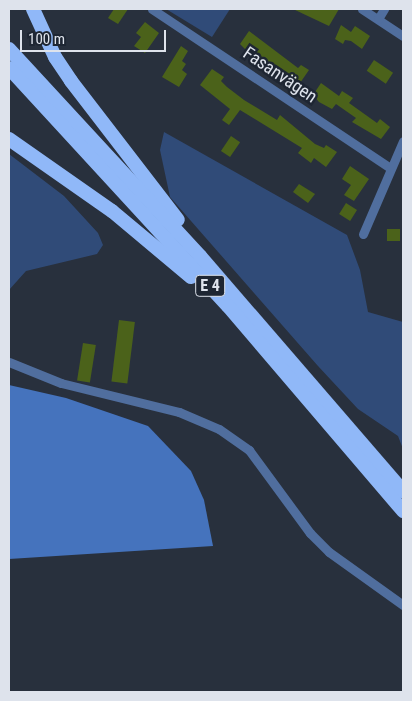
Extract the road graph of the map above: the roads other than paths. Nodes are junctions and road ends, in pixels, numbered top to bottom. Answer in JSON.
{"nodes":[{"id":1,"x":33,"y":9,"type":"edge"},
{"id":2,"x":152,"y":9,"type":"edge"},
{"id":3,"x":362,"y":9,"type":"edge"},
{"id":4,"x":384,"y":9,"type":"edge"},
{"id":5,"x":378,"y":19,"type":"junction"},
{"id":6,"x":403,"y":36,"type":"edge"},
{"id":7,"x":9,"y":49,"type":"edge"},
{"id":8,"x":9,"y":68,"type":"edge"},
{"id":9,"x":9,"y":139,"type":"edge"},
{"id":10,"x":403,"y":141,"type":"edge"},
{"id":11,"x":390,"y":168,"type":"junction"},
{"id":12,"x":363,"y":234,"type":"dead end"},
{"id":13,"x":233,"y":302,"type":"junction"},
{"id":14,"x":9,"y":362,"type":"edge"},
{"id":15,"x":403,"y":491,"type":"edge"},
{"id":16,"x":403,"y":511,"type":"edge"},
{"id":17,"x":403,"y":605,"type":"edge"}],
"edges":[{"from":1,"to":13,"type":"highway"},
{"from":2,"to":11,"type":"street","name":"Fasanvägen"},
{"from":3,"to":5,"type":"street"},
{"from":4,"to":5,"type":"street"},
{"from":5,"to":6,"type":"street"},
{"from":7,"to":13,"type":"highway","number":"E 4"},
{"from":8,"to":13,"type":"highway","number":"E 4"},
{"from":9,"to":13,"type":"highway"},
{"from":10,"to":11,"type":"street"},
{"from":11,"to":12,"type":"street"},
{"from":13,"to":15,"type":"highway","number":"E 4"},
{"from":13,"to":16,"type":"highway","number":"E 4"},
{"from":14,"to":17,"type":"street"}]}
